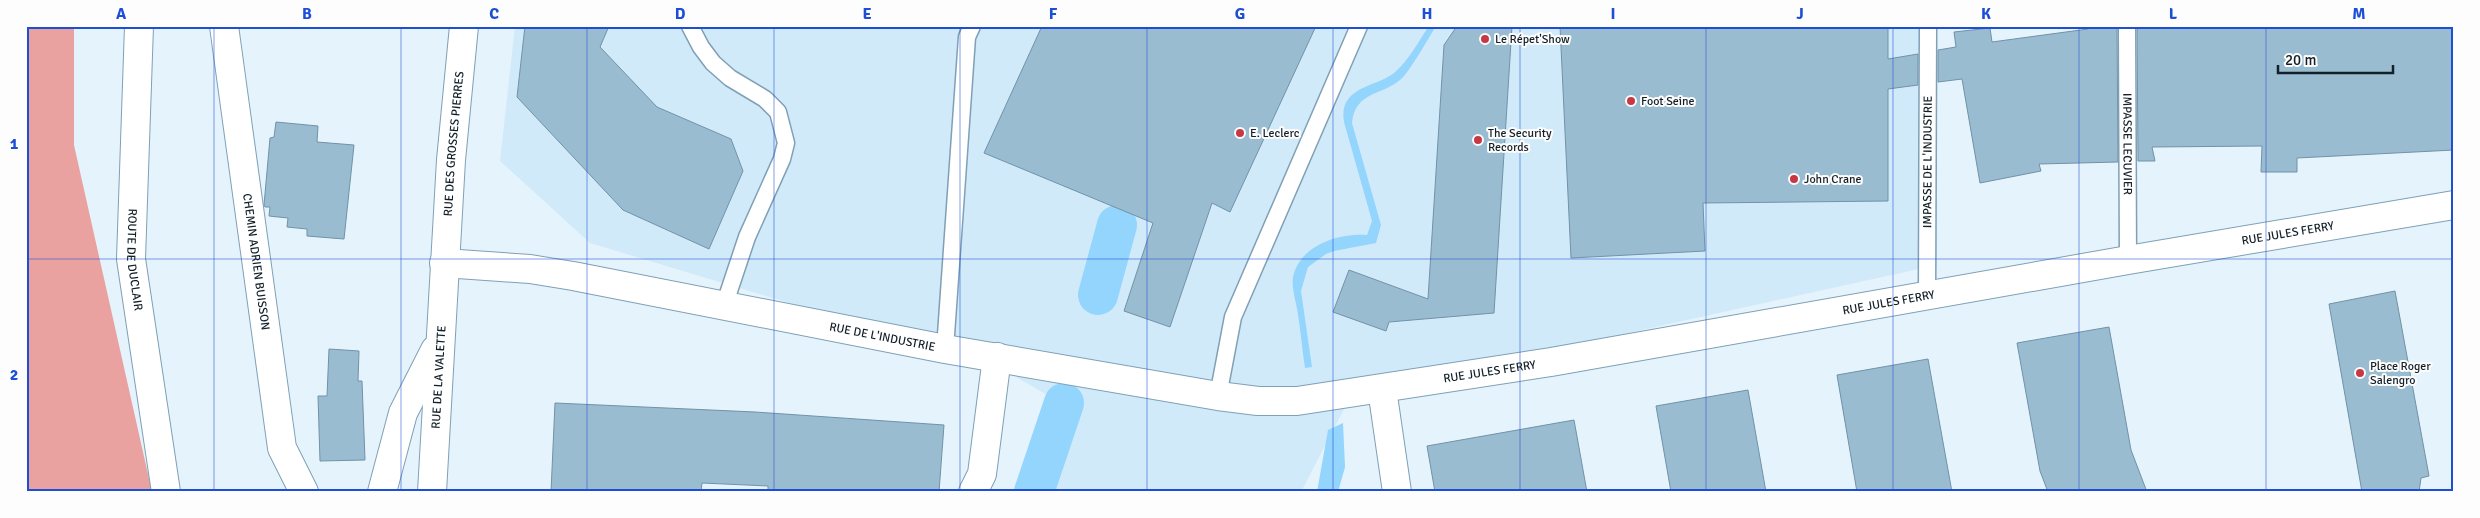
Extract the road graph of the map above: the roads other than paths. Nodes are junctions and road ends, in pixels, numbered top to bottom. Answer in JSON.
{"nodes":[{"id":1,"x":139,"y":26,"type":"edge"},
{"id":2,"x":224,"y":26,"type":"edge"},
{"id":3,"x":464,"y":26,"type":"edge"},
{"id":4,"x":690,"y":26,"type":"edge"},
{"id":5,"x":972,"y":26,"type":"edge"},
{"id":6,"x":1359,"y":26,"type":"edge"},
{"id":7,"x":1928,"y":26,"type":"edge"},
{"id":8,"x":2127,"y":26,"type":"edge"},
{"id":9,"x":2454,"y":205,"type":"edge"},
{"id":10,"x":2128,"y":260,"type":"junction"},
{"id":11,"x":444,"y":263,"type":"junction"},
{"id":12,"x":1927,"y":297,"type":"junction"},
{"id":13,"x":724,"y":306,"type":"junction"},
{"id":14,"x":440,"y":342,"type":"junction"},
{"id":15,"x":945,"y":349,"type":"junction"},
{"id":16,"x":997,"y":357,"type":"junction"},
{"id":17,"x":1382,"y":389,"type":"junction"},
{"id":18,"x":1218,"y":396,"type":"junction"},
{"id":19,"x":1322,"y":398,"type":"joint"},
{"id":20,"x":166,"y":492,"type":"edge"},
{"id":21,"x":304,"y":492,"type":"edge"},
{"id":22,"x":382,"y":492,"type":"edge"},
{"id":23,"x":432,"y":492,"type":"edge"},
{"id":24,"x":973,"y":492,"type":"edge"},
{"id":25,"x":1397,"y":492,"type":"edge"}],
"edges":[{"from":1,"to":20,"type":"street","name":"ROUTE DE DUCLAIR"},
{"from":2,"to":21,"type":"street","name":"CHEMIN ADRIEN BUISSON"},
{"from":3,"to":11,"type":"street","name":"RUE DES GROSSES PIERRES"},
{"from":4,"to":13,"type":"lane"},
{"from":5,"to":15,"type":"lane"},
{"from":6,"to":18,"type":"lane"},
{"from":7,"to":12,"type":"lane","name":"IMPASSE DE L'INDUSTRIE"},
{"from":8,"to":10,"type":"lane","name":"IMPASSE LECUVIER"},
{"from":9,"to":10,"type":"street","name":"RUE JULES FERRY"},
{"from":10,"to":12,"type":"street","name":"RUE JULES FERRY"},
{"from":11,"to":13,"type":"street","name":"RUE DE L'INDUSTRIE"},
{"from":11,"to":14,"type":"street","name":"RUE DE LA VALETTE"},
{"from":12,"to":17,"type":"street","name":"RUE JULES FERRY"},
{"from":13,"to":15,"type":"street","name":"RUE DE L'INDUSTRIE"},
{"from":14,"to":22,"type":"street"},
{"from":14,"to":23,"type":"street","name":"RUE DE LA VALETTE"},
{"from":15,"to":16,"type":"street","name":"RUE DE L'INDUSTRIE"},
{"from":16,"to":18,"type":"street","name":"RUE DE L'INDUSTRIE"},
{"from":16,"to":24,"type":"street"},
{"from":17,"to":19,"type":"street","name":"RUE JULES FERRY"},
{"from":17,"to":25,"type":"street"},
{"from":18,"to":19,"type":"street","name":"RUE DE L'INDUSTRIE"}]}
